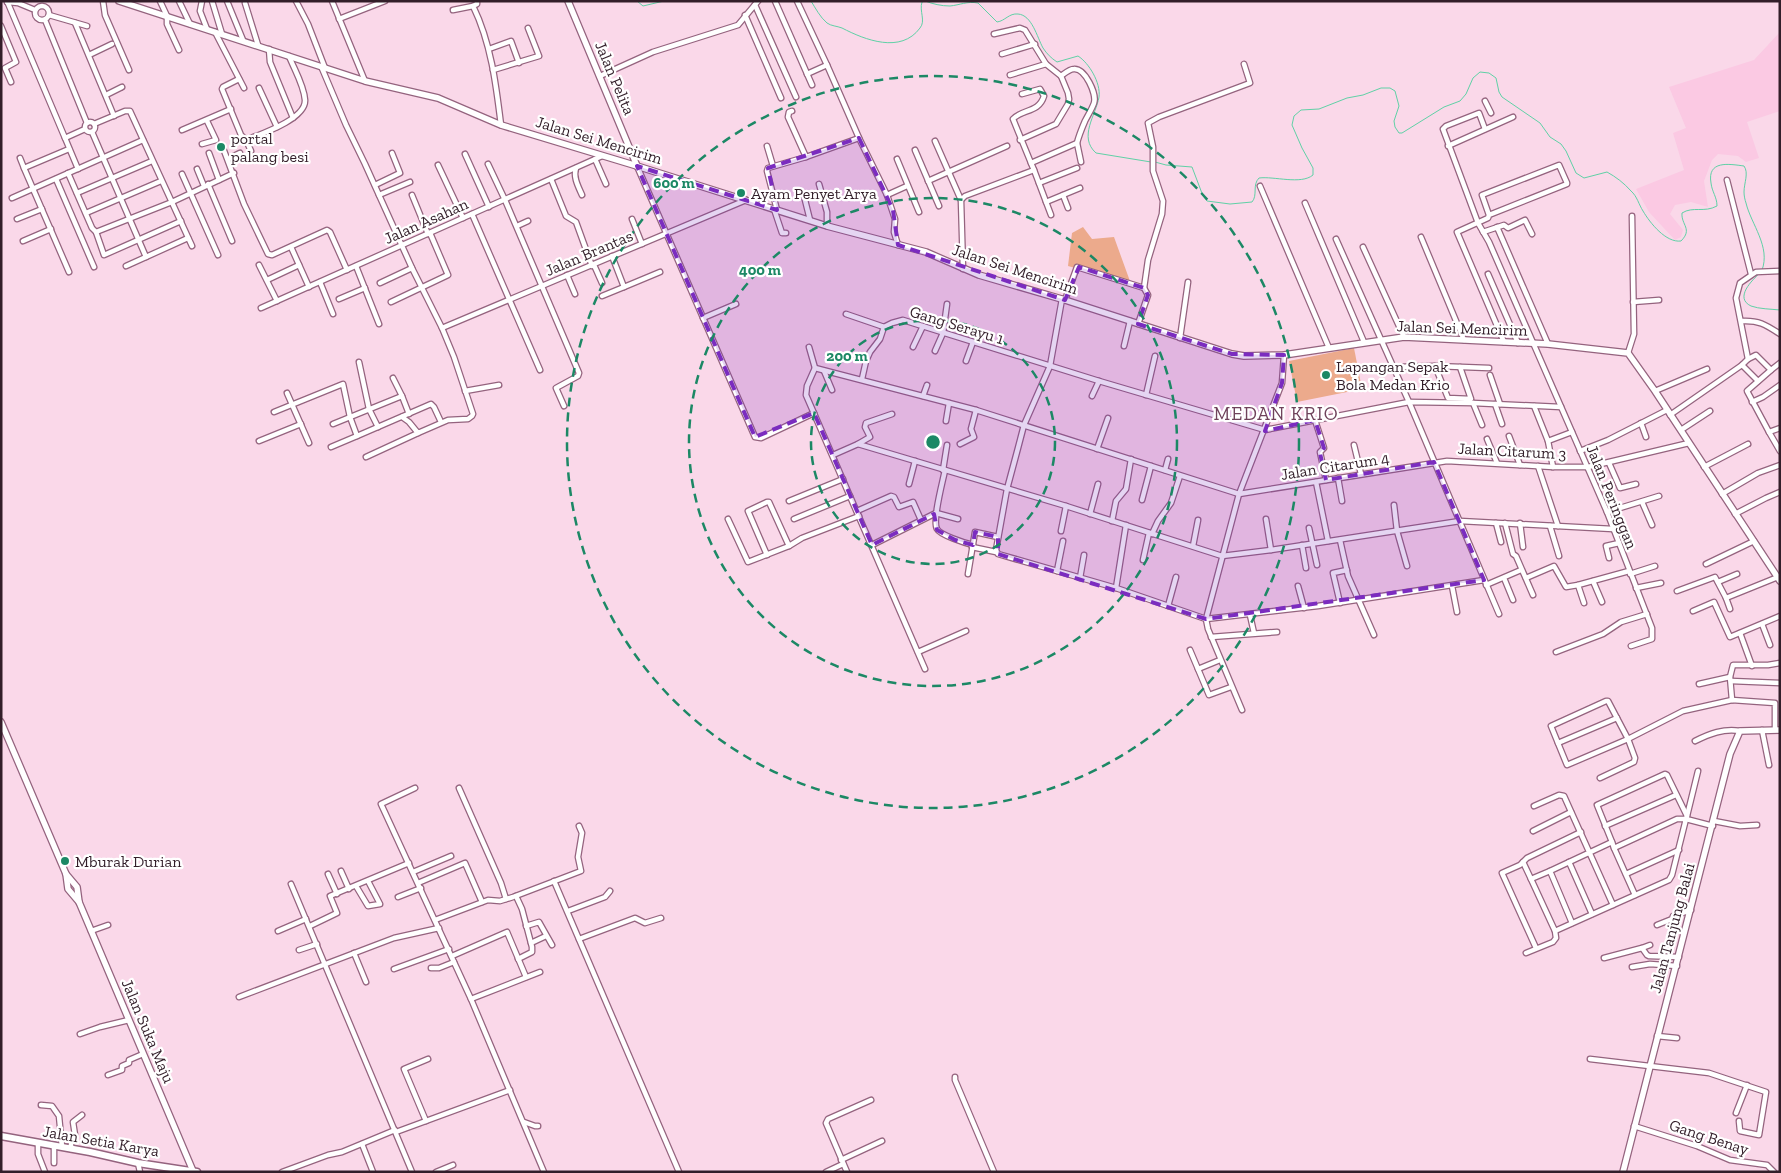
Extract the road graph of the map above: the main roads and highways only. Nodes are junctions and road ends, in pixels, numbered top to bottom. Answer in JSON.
{"nodes":[{"id":1,"x":1,"y":1136,"type":"edge"},
{"id":2,"x":139,"y":1168,"type":"edge"},
{"id":3,"x":195,"y":1171,"type":"edge"}],
"edges":[{"from":1,"to":2,"type":"main road","name":"Jalan Setia Karya"},
{"from":2,"to":3,"type":"main road","name":"Jalan Setia Karya"}]}
